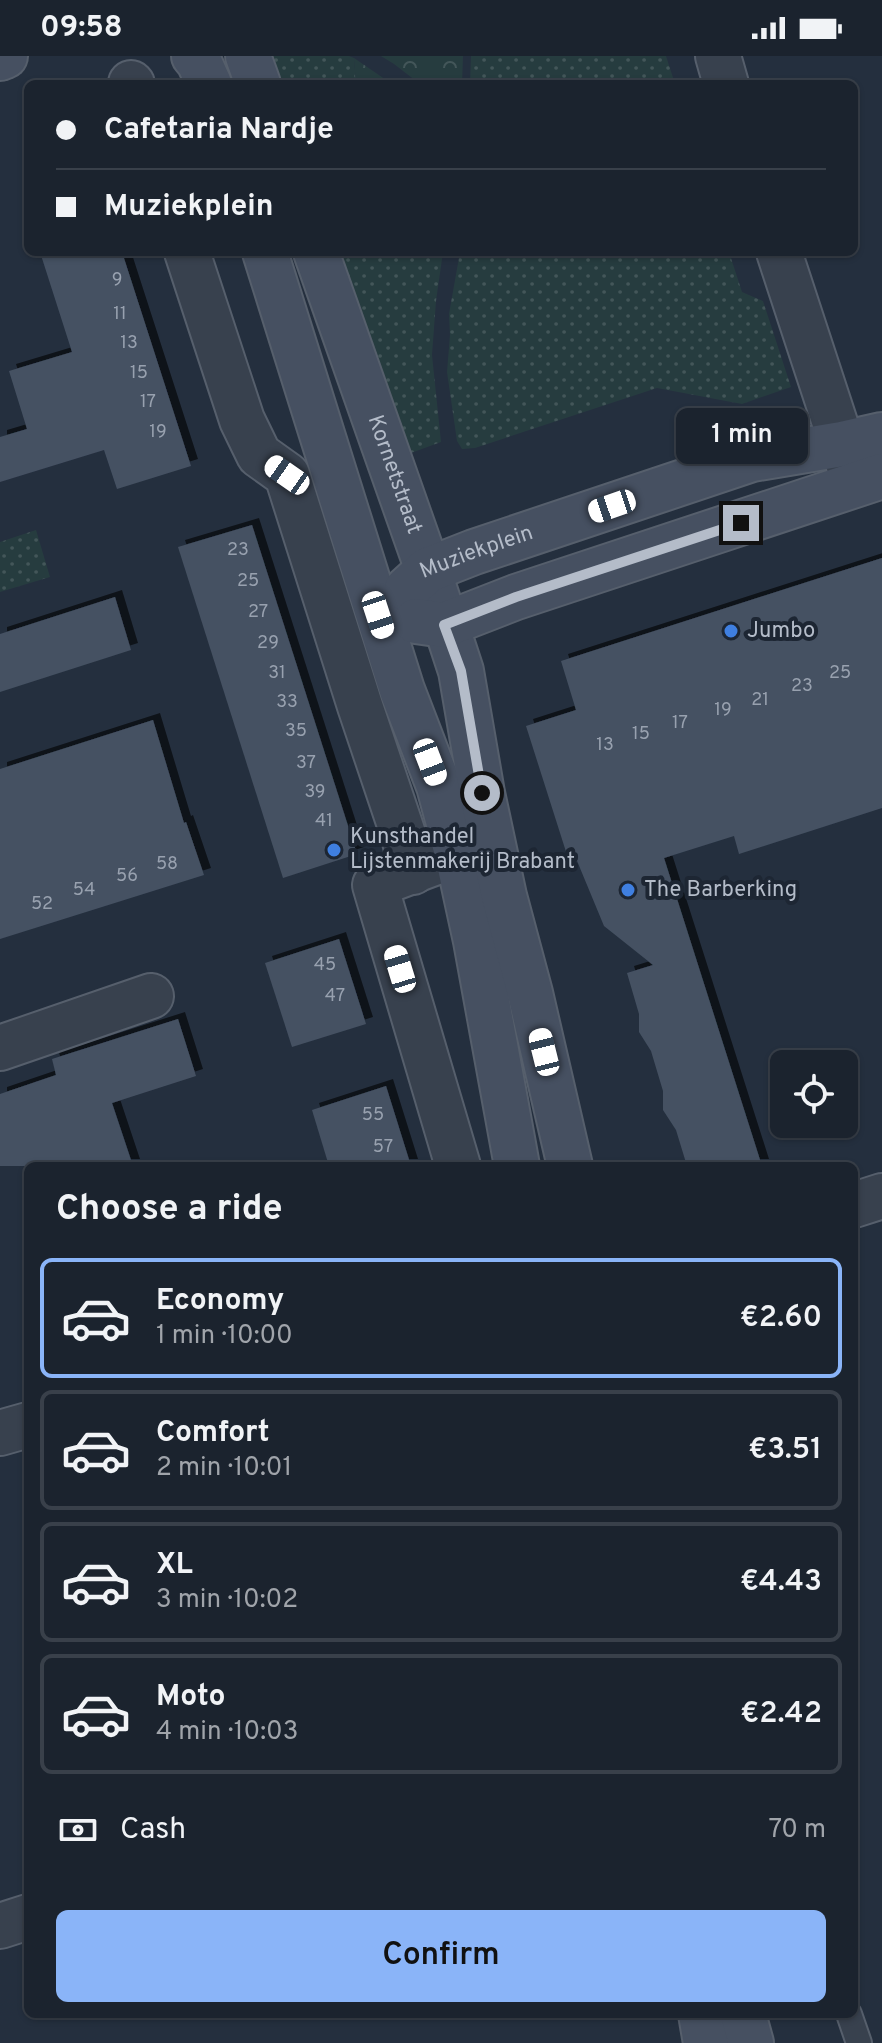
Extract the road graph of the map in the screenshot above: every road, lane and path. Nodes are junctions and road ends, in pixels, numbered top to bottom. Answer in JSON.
{"nodes":[{"id":1,"x":194,"y":56,"type":"edge"},
{"id":2,"x":248,"y":56,"type":"edge"},
{"id":3,"x":718,"y":56,"type":"edge"},
{"id":4,"x":207,"y":80,"type":"edge"},
{"id":5,"x":257,"y":80,"type":"edge"},
{"id":6,"x":725,"y":80,"type":"edge"},
{"id":7,"x":188,"y":256,"type":"edge"},
{"id":8,"x":266,"y":256,"type":"edge"},
{"id":9,"x":317,"y":256,"type":"edge"},
{"id":10,"x":781,"y":256,"type":"edge"},
{"id":11,"x":862,"y":440,"type":"edge"},
{"id":12,"x":869,"y":481,"type":"edge"},
{"id":13,"x":428,"y":570,"type":"junction"},
{"id":14,"x":378,"y":615,"type":"junction"},
{"id":15,"x":444,"y":625,"type":"junction"},
{"id":16,"x":457,"y":853,"type":"junction"},
{"id":17,"x":413,"y":872,"type":"junction"},
{"id":18,"x":151,"y":996,"type":"dead end"},
{"id":19,"x":0,"y":1048,"type":"edge"},
{"id":20,"x":457,"y":1162,"type":"edge"},
{"id":21,"x":516,"y":1162,"type":"edge"},
{"id":22,"x":569,"y":1162,"type":"edge"},
{"id":23,"x":882,"y":1196,"type":"edge"},
{"id":24,"x":858,"y":1204,"type":"edge"},
{"id":25,"x":24,"y":1426,"type":"edge"},
{"id":26,"x":0,"y":1433,"type":"edge"},
{"id":27,"x":24,"y":1918,"type":"edge"},
{"id":28,"x":0,"y":1926,"type":"edge"},
{"id":29,"x":702,"y":2018,"type":"edge"},
{"id":30,"x":744,"y":2018,"type":"edge"},
{"id":31,"x":850,"y":2018,"type":"edge"},
{"id":32,"x":706,"y":2043,"type":"edge"},
{"id":33,"x":751,"y":2043,"type":"edge"},
{"id":34,"x":859,"y":2043,"type":"edge"}],
"edges":[{"from":1,"to":4,"type":"street"},
{"from":2,"to":5,"type":"street"},
{"from":3,"to":6,"type":"street"},
{"from":7,"to":17,"type":"street"},
{"from":8,"to":14,"type":"street"},
{"from":9,"to":13,"type":"street","name":"Kornetstraat"},
{"from":10,"to":11,"type":"street","name":"Muziekplein"},
{"from":11,"to":12,"type":"street","name":"Muziekplein"},
{"from":11,"to":13,"type":"street","name":"Muziekplein"},
{"from":12,"to":15,"type":"street","name":"Muziekplein"},
{"from":13,"to":14,"type":"street","name":"Muziekplein"},
{"from":13,"to":15,"type":"street","name":"Kornetstraat"},
{"from":14,"to":15,"type":"street","name":"Muziekplein"},
{"from":14,"to":16,"type":"street"},
{"from":15,"to":22,"type":"street","name":"Kornetstraat"},
{"from":16,"to":17,"type":"street"},
{"from":16,"to":21,"type":"street"},
{"from":17,"to":20,"type":"street"},
{"from":18,"to":19,"type":"street"},
{"from":23,"to":24,"type":"street"},
{"from":25,"to":26,"type":"street"},
{"from":27,"to":28,"type":"street"},
{"from":29,"to":32,"type":"street"},
{"from":30,"to":33,"type":"street"},
{"from":31,"to":34,"type":"lane"}]}
